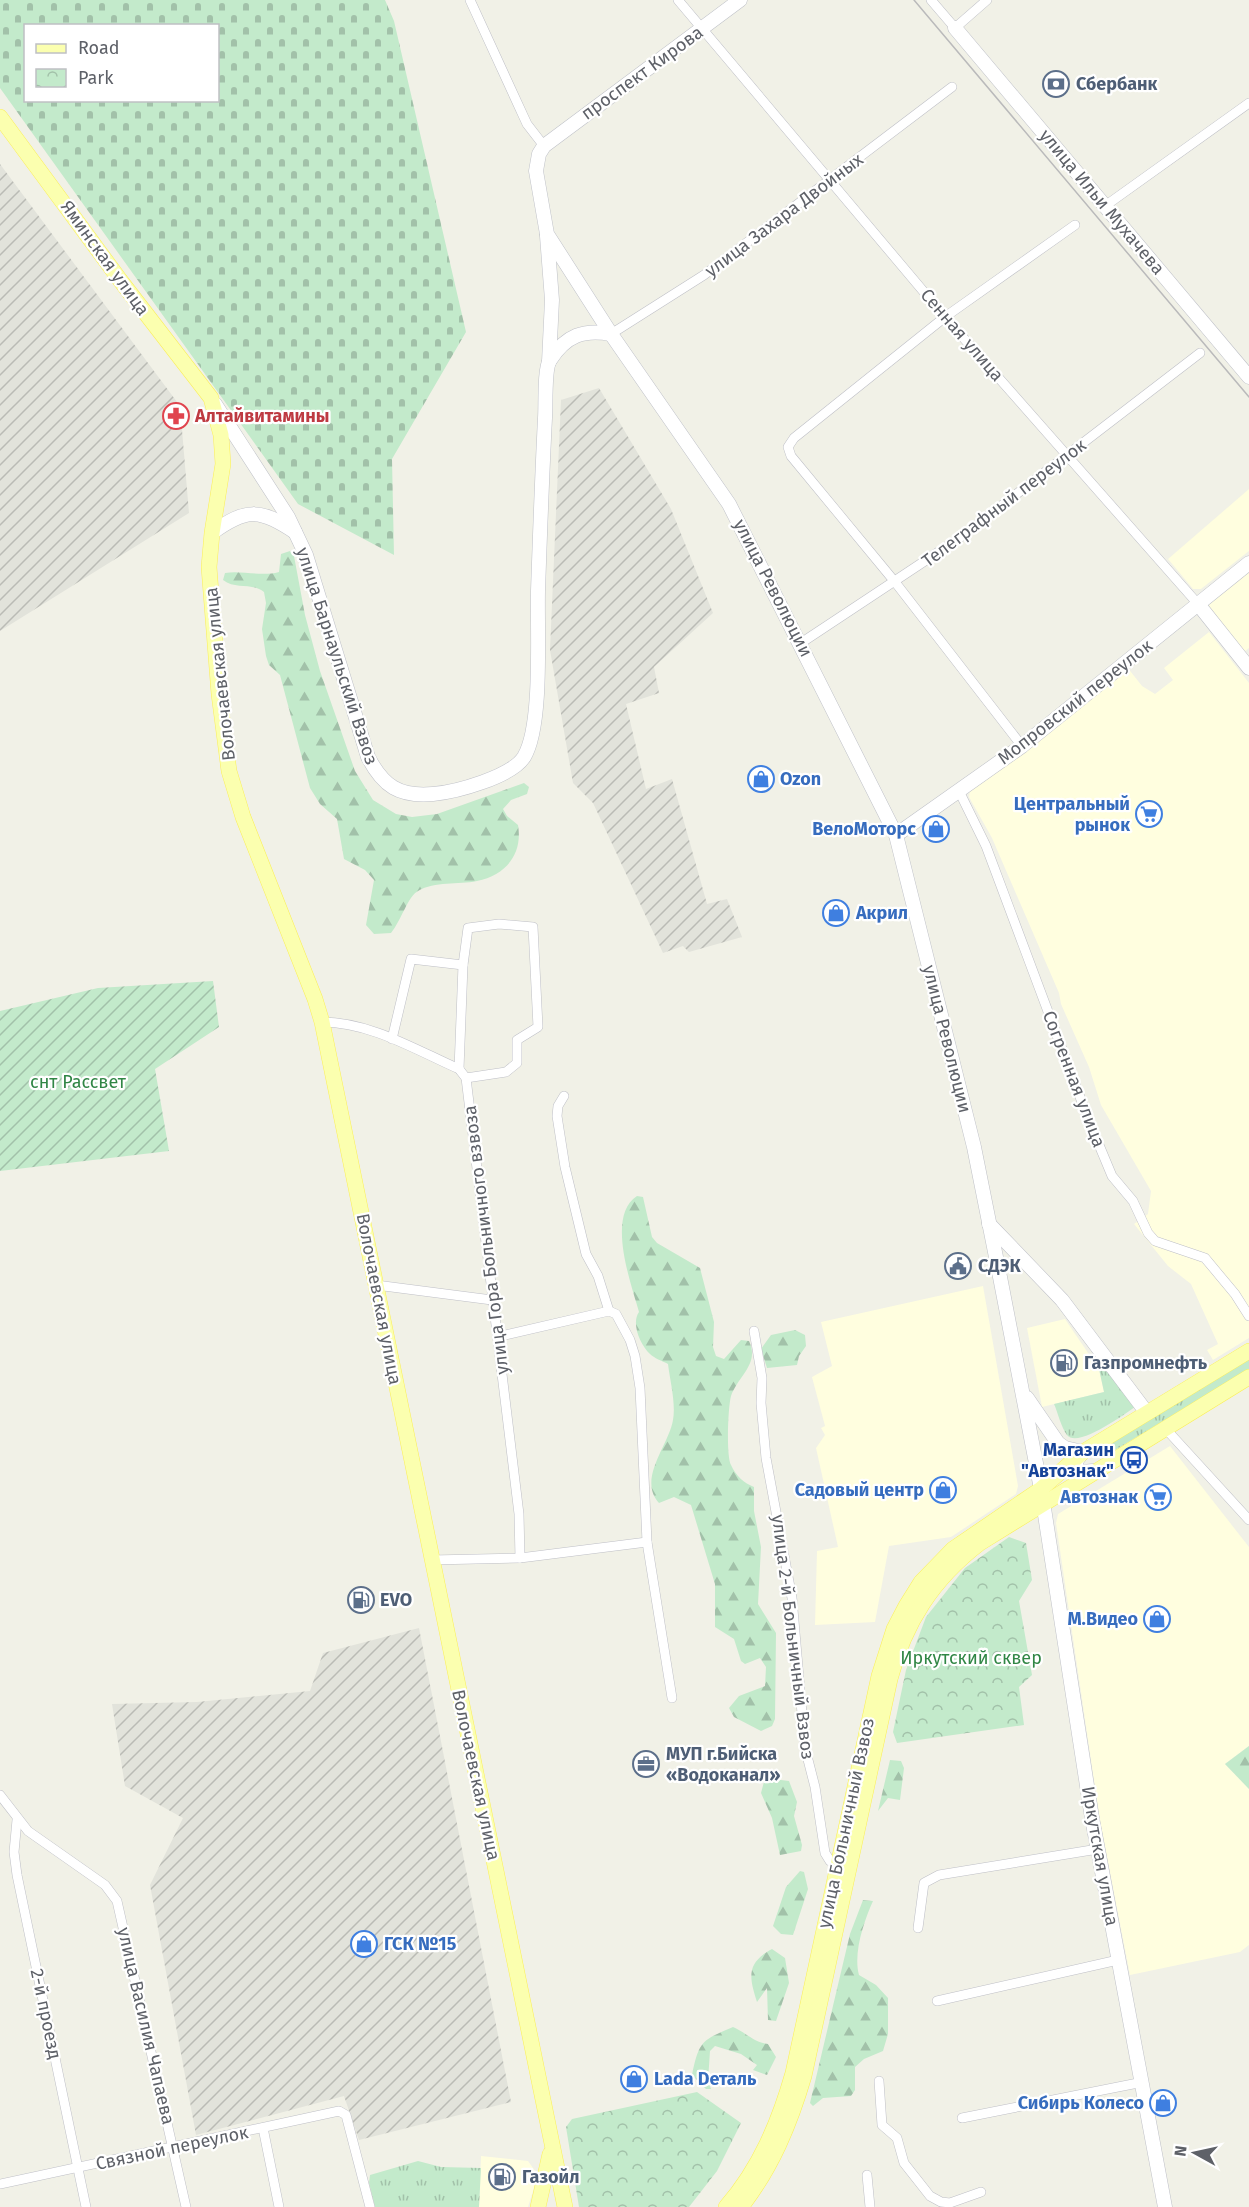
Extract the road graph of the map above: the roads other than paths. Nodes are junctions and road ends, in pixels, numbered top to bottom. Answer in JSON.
{"nodes":[{"id":1,"x":470,"y":0,"type":"edge"},
{"id":2,"x":678,"y":0,"type":"edge"},
{"id":3,"x":740,"y":0,"type":"edge"},
{"id":4,"x":931,"y":0,"type":"edge"},
{"id":5,"x":987,"y":0,"type":"edge"},
{"id":6,"x":955,"y":28,"type":"junction"},
{"id":7,"x":703,"y":29,"type":"junction"},
{"id":8,"x":952,"y":87,"type":"dead end"},
{"id":9,"x":1249,"y":103,"type":"edge"},
{"id":10,"x":0,"y":117,"type":"edge"},
{"id":11,"x":544,"y":146,"type":"junction"},
{"id":12,"x":830,"y":182,"type":"junction"},
{"id":13,"x":1105,"y":206,"type":"junction"},
{"id":14,"x":1075,"y":225,"type":"dead end"},
{"id":15,"x":547,"y":234,"type":"junction"},
{"id":16,"x":945,"y":317,"type":"junction"},
{"id":17,"x":611,"y":334,"type":"junction"},
{"id":18,"x":1200,"y":353,"type":"dead end"},
{"id":19,"x":549,"y":362,"type":"junction"},
{"id":20,"x":1249,"y":377,"type":"edge"},
{"id":21,"x":211,"y":398,"type":"junction"},
{"id":22,"x":1069,"y":456,"type":"junction"},
{"id":23,"x":212,"y":533,"type":"junction"},
{"id":24,"x":296,"y":533,"type":"junction"},
{"id":25,"x":1249,"y":563,"type":"edge"},
{"id":26,"x":895,"y":582,"type":"junction"},
{"id":27,"x":1198,"y":604,"type":"junction"},
{"id":28,"x":801,"y":644,"type":"junction"},
{"id":29,"x":1249,"y":668,"type":"edge"},
{"id":30,"x":1022,"y":746,"type":"junction"},
{"id":31,"x":959,"y":791,"type":"junction"},
{"id":32,"x":896,"y":835,"type":"junction"},
{"id":33,"x":463,"y":964,"type":"junction"},
{"id":34,"x":322,"y":1022,"type":"junction"},
{"id":35,"x":392,"y":1039,"type":"junction"},
{"id":36,"x":459,"y":1069,"type":"junction"},
{"id":37,"x":466,"y":1078,"type":"junction"},
{"id":38,"x":564,"y":1096,"type":"dead end"},
{"id":39,"x":989,"y":1224,"type":"junction"},
{"id":40,"x":376,"y":1285,"type":"junction"},
{"id":41,"x":492,"y":1300,"type":"junction"},
{"id":42,"x":609,"y":1311,"type":"junction"},
{"id":43,"x":1249,"y":1316,"type":"edge"},
{"id":44,"x":754,"y":1331,"type":"dead end"},
{"id":45,"x":497,"y":1337,"type":"junction"},
{"id":46,"x":1249,"y":1351,"type":"edge"},
{"id":47,"x":1249,"y":1377,"type":"edge"},
{"id":48,"x":1022,"y":1391,"type":"junction"},
{"id":49,"x":1147,"y":1413,"type":"junction"},
{"id":50,"x":1165,"y":1428,"type":"junction"},
{"id":51,"x":1083,"y":1452,"type":"junction"},
{"id":52,"x":1093,"y":1471,"type":"junction"},
{"id":53,"x":1042,"y":1496,"type":"junction"},
{"id":54,"x":1249,"y":1520,"type":"edge"},
{"id":55,"x":647,"y":1542,"type":"junction"},
{"id":56,"x":520,"y":1558,"type":"junction"},
{"id":57,"x":432,"y":1560,"type":"junction"},
{"id":58,"x":672,"y":1698,"type":"dead end"},
{"id":59,"x":0,"y":1795,"type":"edge"},
{"id":60,"x":16,"y":1820,"type":"junction"},
{"id":61,"x":1098,"y":1850,"type":"junction"},
{"id":62,"x":837,"y":1865,"type":"junction"},
{"id":63,"x":918,"y":1928,"type":"dead end"},
{"id":64,"x":1118,"y":1960,"type":"junction"},
{"id":65,"x":937,"y":2001,"type":"dead end"},
{"id":66,"x":879,"y":2081,"type":"dead end"},
{"id":67,"x":1143,"y":2082,"type":"junction"},
{"id":68,"x":962,"y":2118,"type":"dead end"},
{"id":69,"x":263,"y":2128,"type":"junction"},
{"id":70,"x":550,"y":2139,"type":"junction"},
{"id":71,"x":174,"y":2148,"type":"junction"},
{"id":72,"x":78,"y":2168,"type":"junction"},
{"id":73,"x":867,"y":2175,"type":"dead end"},
{"id":74,"x":0,"y":2184,"type":"edge"},
{"id":75,"x":981,"y":2192,"type":"dead end"},
{"id":76,"x":948,"y":2205,"type":"edge"},
{"id":77,"x":86,"y":2207,"type":"edge"},
{"id":78,"x":186,"y":2207,"type":"edge"},
{"id":79,"x":279,"y":2207,"type":"edge"},
{"id":80,"x":370,"y":2207,"type":"edge"},
{"id":81,"x":538,"y":2207,"type":"edge"},
{"id":82,"x":565,"y":2207,"type":"edge"},
{"id":83,"x":726,"y":2207,"type":"edge"},
{"id":84,"x":741,"y":2207,"type":"edge"},
{"id":85,"x":870,"y":2207,"type":"edge"},
{"id":86,"x":1165,"y":2207,"type":"edge"}],
"edges":[{"from":1,"to":11,"type":"street"},
{"from":2,"to":7,"type":"street","name":"Сенная улица"},
{"from":3,"to":7,"type":"main road","name":"проспект Кирова"},
{"from":4,"to":6,"type":"street"},
{"from":5,"to":6,"type":"street"},
{"from":6,"to":13,"type":"main road","name":"улица Ильи Мухачева"},
{"from":7,"to":11,"type":"main road","name":"проспект Кирова"},
{"from":7,"to":12,"type":"street","name":"Сенная улица"},
{"from":8,"to":12,"type":"street","name":"улица Захара Двойных"},
{"from":9,"to":13,"type":"street"},
{"from":10,"to":21,"type":"main road","name":"Яминская улица"},
{"from":11,"to":15,"type":"main road","name":"улица Революции"},
{"from":12,"to":16,"type":"street","name":"Сенная улица"},
{"from":12,"to":17,"type":"street","name":"улица Захара Двойных"},
{"from":13,"to":20,"type":"main road","name":"улица Ильи Мухачева"},
{"from":14,"to":16,"type":"street"},
{"from":15,"to":17,"type":"main road","name":"улица Революции"},
{"from":15,"to":19,"type":"main road","name":"улица Барнаульский Взвоз"},
{"from":16,"to":22,"type":"street","name":"Сенная улица"},
{"from":16,"to":26,"type":"street"},
{"from":17,"to":19,"type":"main road"},
{"from":17,"to":28,"type":"main road","name":"улица Революции"},
{"from":18,"to":22,"type":"street","name":"Телеграфный переулок"},
{"from":19,"to":24,"type":"main road","name":"улица Барнаульский Взвоз"},
{"from":21,"to":23,"type":"main road","name":"Волочаевская улица"},
{"from":21,"to":24,"type":"main road","name":"улица Барнаульский Взвоз"},
{"from":22,"to":26,"type":"street","name":"Телеграфный переулок"},
{"from":22,"to":27,"type":"street","name":"Сенная улица"},
{"from":23,"to":24,"type":"main road"},
{"from":23,"to":34,"type":"main road","name":"Волочаевская улица"},
{"from":25,"to":27,"type":"main road","name":"Мопровский переулок"},
{"from":26,"to":28,"type":"street","name":"Телеграфный переулок"},
{"from":26,"to":30,"type":"street"},
{"from":27,"to":29,"type":"main road","name":"Сенная улица"},
{"from":27,"to":30,"type":"main road","name":"Мопровский переулок"},
{"from":28,"to":32,"type":"main road","name":"улица Революции"},
{"from":30,"to":31,"type":"main road","name":"Мопровский переулок"},
{"from":31,"to":32,"type":"main road","name":"Мопровский переулок"},
{"from":31,"to":43,"type":"street","name":"Согренная улица"},
{"from":32,"to":39,"type":"main road","name":"улица Революции"},
{"from":33,"to":35,"type":"street"},
{"from":33,"to":36,"type":"street"},
{"from":33,"to":37,"type":"street"},
{"from":34,"to":35,"type":"street"},
{"from":34,"to":40,"type":"main road","name":"Волочаевская улица"},
{"from":35,"to":36,"type":"street"},
{"from":36,"to":37,"type":"street"},
{"from":37,"to":41,"type":"street","name":"улица Гора Больничного взвоза"},
{"from":38,"to":42,"type":"street"},
{"from":39,"to":48,"type":"main road","name":"улица Революции"},
{"from":39,"to":49,"type":"main road"},
{"from":40,"to":41,"type":"street"},
{"from":40,"to":57,"type":"main road","name":"Волочаевская улица"},
{"from":41,"to":45,"type":"street","name":"улица Гора Больничного взвоза"},
{"from":42,"to":45,"type":"street"},
{"from":42,"to":55,"type":"street"},
{"from":44,"to":62,"type":"street","name":"улица 2-й Больничный Взвоз"},
{"from":45,"to":56,"type":"street","name":"улица Гора Больничного взвоза"},
{"from":46,"to":49,"type":"main road"},
{"from":47,"to":50,"type":"main road"},
{"from":48,"to":51,"type":"main road"},
{"from":48,"to":53,"type":"main road","name":"улица Революции"},
{"from":49,"to":51,"type":"main road"},
{"from":50,"to":52,"type":"main road"},
{"from":50,"to":54,"type":"street"},
{"from":51,"to":52,"type":"main road"},
{"from":51,"to":53,"type":"main road"},
{"from":52,"to":53,"type":"main road"},
{"from":53,"to":61,"type":"main road","name":"Иркутская улица"},
{"from":53,"to":62,"type":"main road","name":"улица Больничный Взвоз"},
{"from":53,"to":84,"type":"main road","name":"улица Больничный Взвоз"},
{"from":55,"to":56,"type":"street"},
{"from":55,"to":58,"type":"street"},
{"from":56,"to":57,"type":"street"},
{"from":57,"to":70,"type":"main road","name":"Волочаевская улица"},
{"from":59,"to":60,"type":"street"},
{"from":60,"to":71,"type":"street","name":"улица Василия Чапаева"},
{"from":60,"to":72,"type":"street","name":"2-й проезд"},
{"from":61,"to":63,"type":"street"},
{"from":61,"to":64,"type":"main road","name":"Иркутская улица"},
{"from":62,"to":83,"type":"main road","name":"улица Больничный Взвоз"},
{"from":64,"to":65,"type":"street"},
{"from":64,"to":67,"type":"main road","name":"Иркутская улица"},
{"from":66,"to":76,"type":"street"},
{"from":67,"to":68,"type":"street"},
{"from":67,"to":86,"type":"main road","name":"Иркутская улица"},
{"from":69,"to":71,"type":"street","name":"Связной переулок"},
{"from":69,"to":79,"type":"street"},
{"from":69,"to":80,"type":"street","name":"Связной переулок"},
{"from":70,"to":81,"type":"main road"},
{"from":70,"to":82,"type":"main road","name":"Волочаевская улица"},
{"from":71,"to":72,"type":"street","name":"Связной переулок"},
{"from":71,"to":78,"type":"street","name":"улица Василия Чапаева"},
{"from":72,"to":74,"type":"street","name":"Связной переулок"},
{"from":72,"to":77,"type":"street","name":"2-й проезд"},
{"from":73,"to":85,"type":"street"},
{"from":75,"to":76,"type":"street"}]}
